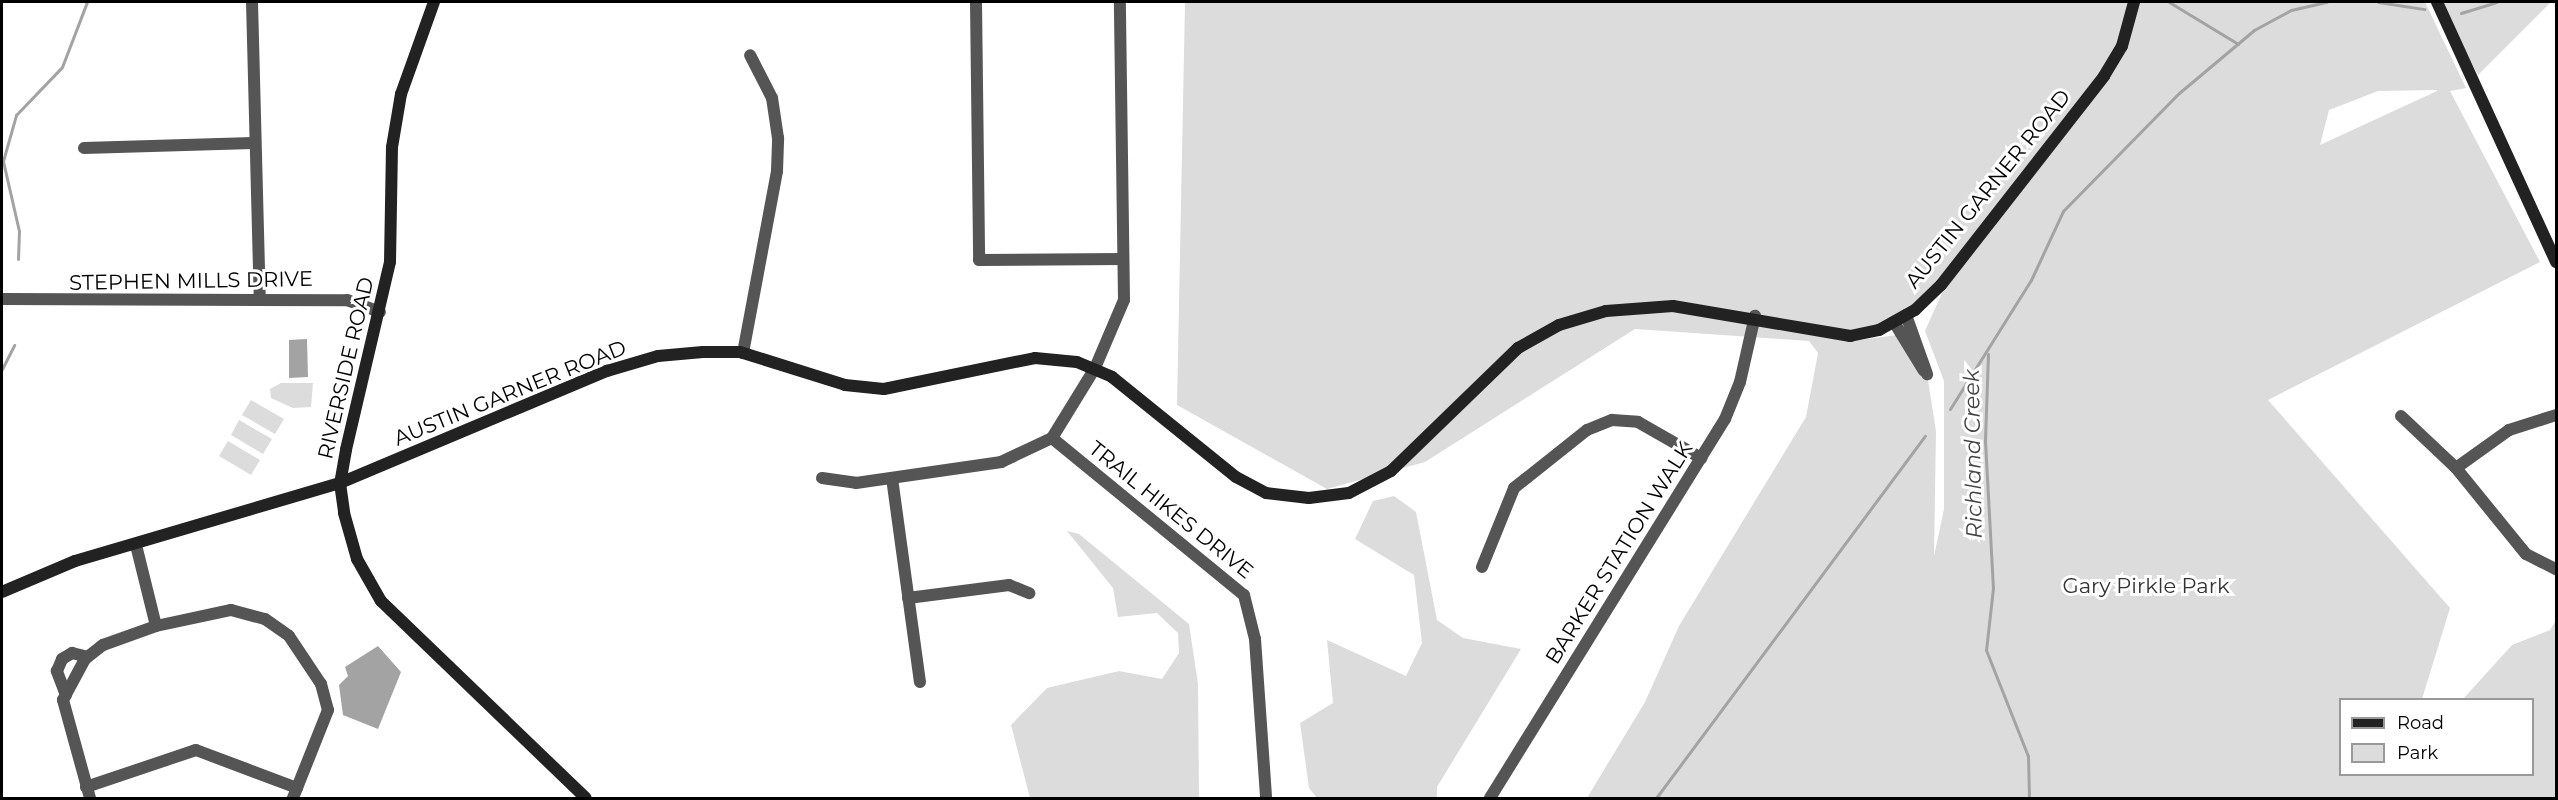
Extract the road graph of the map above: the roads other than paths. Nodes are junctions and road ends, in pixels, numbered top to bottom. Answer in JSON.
{"nodes":[{"id":1,"x":252,"y":2,"type":"edge"},
{"id":2,"x":434,"y":2,"type":"edge"},
{"id":3,"x":976,"y":2,"type":"edge"},
{"id":4,"x":1120,"y":2,"type":"edge"},
{"id":5,"x":2134,"y":2,"type":"edge"},
{"id":6,"x":2437,"y":2,"type":"edge"},
{"id":7,"x":750,"y":55,"type":"dead end"},
{"id":8,"x":253,"y":143,"type":"junction"},
{"id":9,"x":84,"y":148,"type":"dead end"},
{"id":10,"x":1123,"y":259,"type":"junction"},
{"id":11,"x":2556,"y":262,"type":"edge"},
{"id":12,"x":2,"y":299,"type":"edge"},
{"id":13,"x":260,"y":299,"type":"junction"},
{"id":14,"x":380,"y":312,"type":"junction"},
{"id":15,"x":1906,"y":315,"type":"junction"},
{"id":16,"x":1755,"y":316,"type":"junction"},
{"id":17,"x":1894,"y":322,"type":"junction"},
{"id":18,"x":743,"y":353,"type":"junction"},
{"id":19,"x":1095,"y":368,"type":"junction"},
{"id":20,"x":2556,"y":415,"type":"edge"},
{"id":21,"x":2401,"y":416,"type":"dead end"},
{"id":22,"x":1052,"y":438,"type":"junction"},
{"id":23,"x":1701,"y":458,"type":"junction"},
{"id":24,"x":2456,"y":468,"type":"junction"},
{"id":25,"x":822,"y":478,"type":"dead end"},
{"id":26,"x":891,"y":478,"type":"junction"},
{"id":27,"x":340,"y":483,"type":"junction"},
{"id":28,"x":136,"y":545,"type":"junction"},
{"id":29,"x":1482,"y":567,"type":"dead end"},
{"id":30,"x":2556,"y":569,"type":"edge"},
{"id":31,"x":2,"y":592,"type":"edge"},
{"id":32,"x":1029,"y":593,"type":"dead end"},
{"id":33,"x":908,"y":598,"type":"junction"},
{"id":34,"x":156,"y":626,"type":"junction"},
{"id":35,"x":88,"y":657,"type":"junction"},
{"id":36,"x":920,"y":682,"type":"dead end"},
{"id":37,"x":66,"y":695,"type":"junction"},
{"id":38,"x":88,"y":793,"type":"edge"},
{"id":39,"x":295,"y":793,"type":"edge"},
{"id":40,"x":585,"y":798,"type":"edge"},
{"id":41,"x":1266,"y":798,"type":"edge"},
{"id":42,"x":1490,"y":798,"type":"edge"}],
"edges":[{"from":1,"to":8,"type":"street"},
{"from":2,"to":14,"type":"street","name":"RIVERSIDE ROAD"},
{"from":3,"to":10,"type":"street"},
{"from":4,"to":10,"type":"street"},
{"from":5,"to":15,"type":"street","name":"AUSTIN GARNER ROAD"},
{"from":6,"to":11,"type":"street"},
{"from":7,"to":18,"type":"street"},
{"from":8,"to":9,"type":"street"},
{"from":8,"to":13,"type":"street"},
{"from":10,"to":19,"type":"street"},
{"from":12,"to":13,"type":"street","name":"STEPHEN MILLS DRIVE"},
{"from":13,"to":14,"type":"street","name":"STEPHEN MILLS DRIVE"},
{"from":14,"to":27,"type":"street","name":"RIVERSIDE ROAD"},
{"from":15,"to":17,"type":"street","name":"AUSTIN GARNER ROAD"},
{"from":15,"to":17,"type":"street"},
{"from":16,"to":17,"type":"street","name":"AUSTIN GARNER ROAD"},
{"from":16,"to":19,"type":"street","name":"AUSTIN GARNER ROAD"},
{"from":16,"to":23,"type":"street","name":"BARKER STATION WALK"},
{"from":18,"to":19,"type":"street","name":"AUSTIN GARNER ROAD"},
{"from":18,"to":27,"type":"street","name":"AUSTIN GARNER ROAD"},
{"from":19,"to":22,"type":"street"},
{"from":20,"to":24,"type":"street"},
{"from":21,"to":24,"type":"street"},
{"from":22,"to":26,"type":"street"},
{"from":22,"to":41,"type":"street","name":"TRAIL HIKES DRIVE"},
{"from":23,"to":29,"type":"street"},
{"from":23,"to":42,"type":"street","name":"BARKER STATION WALK"},
{"from":24,"to":30,"type":"street"},
{"from":25,"to":26,"type":"street"},
{"from":26,"to":33,"type":"street"},
{"from":27,"to":28,"type":"street","name":"AUSTIN GARNER ROAD"},
{"from":27,"to":40,"type":"street","name":"RIVERSIDE ROAD"},
{"from":28,"to":31,"type":"street","name":"AUSTIN GARNER ROAD"},
{"from":28,"to":34,"type":"street"},
{"from":32,"to":33,"type":"street"},
{"from":33,"to":36,"type":"street"},
{"from":34,"to":35,"type":"street"},
{"from":34,"to":39,"type":"street"},
{"from":35,"to":37,"type":"street"},
{"from":35,"to":37,"type":"street"},
{"from":37,"to":38,"type":"street"},
{"from":38,"to":39,"type":"street"}]}
